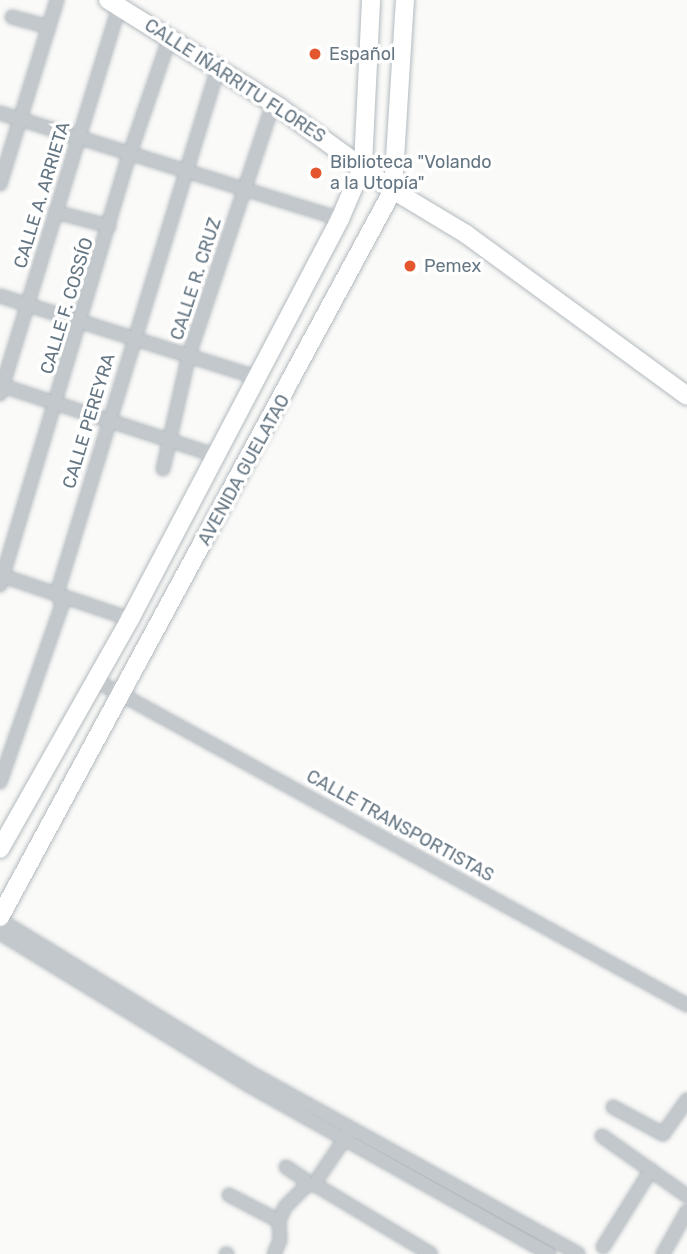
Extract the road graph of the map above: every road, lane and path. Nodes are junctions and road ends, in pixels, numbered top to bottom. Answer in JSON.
{"nodes":[{"id":1,"x":57,"y":0,"type":"edge"},
{"id":2,"x":371,"y":0,"type":"edge"},
{"id":3,"x":405,"y":0,"type":"edge"},
{"id":4,"x":113,"y":3,"type":"edge"},
{"id":5,"x":12,"y":17,"type":"dead end"},
{"id":6,"x":49,"y":27,"type":"junction"},
{"id":7,"x":170,"y":37,"type":"junction"},
{"id":8,"x":218,"y":68,"type":"junction"},
{"id":9,"x":273,"y":104,"type":"junction"},
{"id":10,"x":0,"y":113,"type":"edge"},
{"id":11,"x":20,"y":119,"type":"junction"},
{"id":12,"x":78,"y":137,"type":"junction"},
{"id":13,"x":130,"y":153,"type":"junction"},
{"id":14,"x":362,"y":165,"type":"junction"},
{"id":15,"x":185,"y":170,"type":"junction"},
{"id":16,"x":0,"y":184,"type":"edge"},
{"id":17,"x":244,"y":189,"type":"junction"},
{"id":18,"x":394,"y":190,"type":"junction"},
{"id":19,"x":55,"y":212,"type":"junction"},
{"id":20,"x":340,"y":219,"type":"junction"},
{"id":21,"x":109,"y":226,"type":"junction"},
{"id":22,"x":0,"y":296,"type":"edge"},
{"id":23,"x":27,"y":305,"type":"junction"},
{"id":24,"x":81,"y":321,"type":"junction"},
{"id":25,"x":132,"y":339,"type":"junction"},
{"id":26,"x":189,"y":355,"type":"junction"},
{"id":27,"x":255,"y":377,"type":"junction"},
{"id":28,"x":1,"y":388,"type":"edge"},
{"id":29,"x":687,"y":397,"type":"edge"},
{"id":30,"x":55,"y":403,"type":"junction"},
{"id":31,"x":108,"y":419,"type":"junction"},
{"id":32,"x":169,"y":438,"type":"junction"},
{"id":33,"x":214,"y":455,"type":"junction"},
{"id":34,"x":163,"y":469,"type":"dead end"},
{"id":35,"x":1,"y":579,"type":"edge"},
{"id":36,"x":57,"y":593,"type":"junction"},
{"id":37,"x":130,"y":618,"type":"junction"},
{"id":38,"x":95,"y":680,"type":"junction"},
{"id":39,"x":122,"y":694,"type":"junction"},
{"id":40,"x":5,"y":754,"type":"edge"},
{"id":41,"x":0,"y":782,"type":"edge"},
{"id":42,"x":0,"y":849,"type":"edge"},
{"id":43,"x":0,"y":918,"type":"edge"},
{"id":44,"x":0,"y":933,"type":"edge"},
{"id":45,"x":687,"y":1005,"type":"edge"},
{"id":46,"x":253,"y":1081,"type":"junction"},
{"id":47,"x":687,"y":1100,"type":"edge"},
{"id":48,"x":613,"y":1107,"type":"dead end"},
{"id":49,"x":348,"y":1133,"type":"junction"},
{"id":50,"x":602,"y":1136,"type":"dead end"},
{"id":51,"x":286,"y":1167,"type":"dead end"},
{"id":52,"x":650,"y":1170,"type":"junction"},
{"id":53,"x":310,"y":1185,"type":"junction"},
{"id":54,"x":229,"y":1195,"type":"dead end"},
{"id":55,"x":687,"y":1196,"type":"edge"},
{"id":56,"x":483,"y":1208,"type":"junction"},
{"id":57,"x":687,"y":1211,"type":"edge"},
{"id":58,"x":279,"y":1221,"type":"junction"},
{"id":59,"x":603,"y":1247,"type":"dead end"},
{"id":60,"x":665,"y":1253,"type":"edge"},
{"id":61,"x":274,"y":1254,"type":"edge"},
{"id":62,"x":430,"y":1254,"type":"edge"},
{"id":63,"x":549,"y":1254,"type":"edge"},
{"id":64,"x":578,"y":1254,"type":"edge"}],
"edges":[{"from":1,"to":6,"type":"street"},
{"from":2,"to":14,"type":"main road","name":"AVENIDA GUELATAO"},
{"from":3,"to":18,"type":"main road","name":"AVENIDA GUELATAO"},
{"from":4,"to":7,"type":"main road","name":"CALLE IÑÁRRITU FLORES"},
{"from":4,"to":12,"type":"street","name":"CALLE A. ARRIETA"},
{"from":5,"to":6,"type":"street"},
{"from":6,"to":11,"type":"street"},
{"from":7,"to":8,"type":"main road","name":"CALLE IÑÁRRITU FLORES"},
{"from":7,"to":13,"type":"street","name":"CALLE F. COSSÍO"},
{"from":8,"to":9,"type":"main road","name":"CALLE IÑÁRRITU FLORES"},
{"from":8,"to":15,"type":"street","name":"CALLE PEREYRA"},
{"from":9,"to":14,"type":"main road","name":"CALLE IÑÁRRITU FLORES"},
{"from":9,"to":17,"type":"street","name":"CALLE R. CRUZ"},
{"from":10,"to":11,"type":"street"},
{"from":11,"to":12,"type":"street"},
{"from":11,"to":16,"type":"street"},
{"from":12,"to":13,"type":"street"},
{"from":12,"to":19,"type":"street","name":"CALLE A. ARRIETA"},
{"from":13,"to":15,"type":"street"},
{"from":13,"to":21,"type":"street","name":"CALLE F. COSSÍO"},
{"from":14,"to":18,"type":"main road","name":"CALLE IÑÁRRITU FLORES"},
{"from":14,"to":20,"type":"main road","name":"AVENIDA GUELATAO"},
{"from":15,"to":17,"type":"street"},
{"from":15,"to":25,"type":"street","name":"CALLE PEREYRA"},
{"from":17,"to":20,"type":"street"},
{"from":17,"to":26,"type":"street","name":"CALLE R. CRUZ"},
{"from":18,"to":29,"type":"main road","name":"CALLE IÑÁRRITU FLORES"},
{"from":18,"to":39,"type":"main road","name":"AVENIDA GUELATAO"},
{"from":19,"to":21,"type":"street"},
{"from":19,"to":23,"type":"street","name":"CALLE A. ARRIETA"},
{"from":20,"to":27,"type":"main road","name":"AVENIDA GUELATAO"},
{"from":21,"to":24,"type":"street","name":"CALLE F. COSSÍO"},
{"from":22,"to":23,"type":"street"},
{"from":23,"to":24,"type":"street"},
{"from":23,"to":28,"type":"street","name":"CALLE A. ARRIETA"},
{"from":24,"to":25,"type":"street"},
{"from":24,"to":30,"type":"street","name":"CALLE F. COSSÍO"},
{"from":25,"to":26,"type":"street"},
{"from":25,"to":31,"type":"street","name":"CALLE PEREYRA"},
{"from":26,"to":27,"type":"street"},
{"from":26,"to":32,"type":"street","name":"CALLE R. CRUZ"},
{"from":27,"to":33,"type":"main road","name":"AVENIDA GUELATAO"},
{"from":28,"to":30,"type":"street"},
{"from":30,"to":31,"type":"street"},
{"from":30,"to":35,"type":"street","name":"CALLE F. COSSÍO"},
{"from":31,"to":32,"type":"street"},
{"from":31,"to":36,"type":"street","name":"CALLE PEREYRA"},
{"from":32,"to":33,"type":"street"},
{"from":32,"to":34,"type":"street","name":"CALLE R. CRUZ"},
{"from":33,"to":37,"type":"main road","name":"AVENIDA GUELATAO"},
{"from":35,"to":36,"type":"street"},
{"from":36,"to":37,"type":"street"},
{"from":36,"to":40,"type":"street","name":"CALLE PEREYRA"},
{"from":37,"to":38,"type":"main road","name":"AVENIDA GUELATAO"},
{"from":38,"to":39,"type":"street","name":"CALLE TRANSPORTISTAS"},
{"from":38,"to":42,"type":"main road","name":"AVENIDA GUELATAO"},
{"from":39,"to":43,"type":"main road","name":"AVENIDA GUELATAO"},
{"from":39,"to":45,"type":"street","name":"CALLE TRANSPORTISTAS"},
{"from":40,"to":41,"type":"street","name":"CALLE PEREYRA"},
{"from":43,"to":46,"type":"street"},
{"from":44,"to":46,"type":"street"},
{"from":46,"to":49,"type":"street"},
{"from":47,"to":48,"type":"street"},
{"from":49,"to":53,"type":"street"},
{"from":49,"to":56,"type":"street"},
{"from":50,"to":52,"type":"street"},
{"from":51,"to":53,"type":"street"},
{"from":52,"to":55,"type":"street"},
{"from":52,"to":59,"type":"street"},
{"from":53,"to":58,"type":"street"},
{"from":53,"to":62,"type":"street"},
{"from":54,"to":58,"type":"street"},
{"from":56,"to":63,"type":"street"},
{"from":56,"to":64,"type":"street"},
{"from":57,"to":60,"type":"street"},
{"from":58,"to":61,"type":"street"}]}
